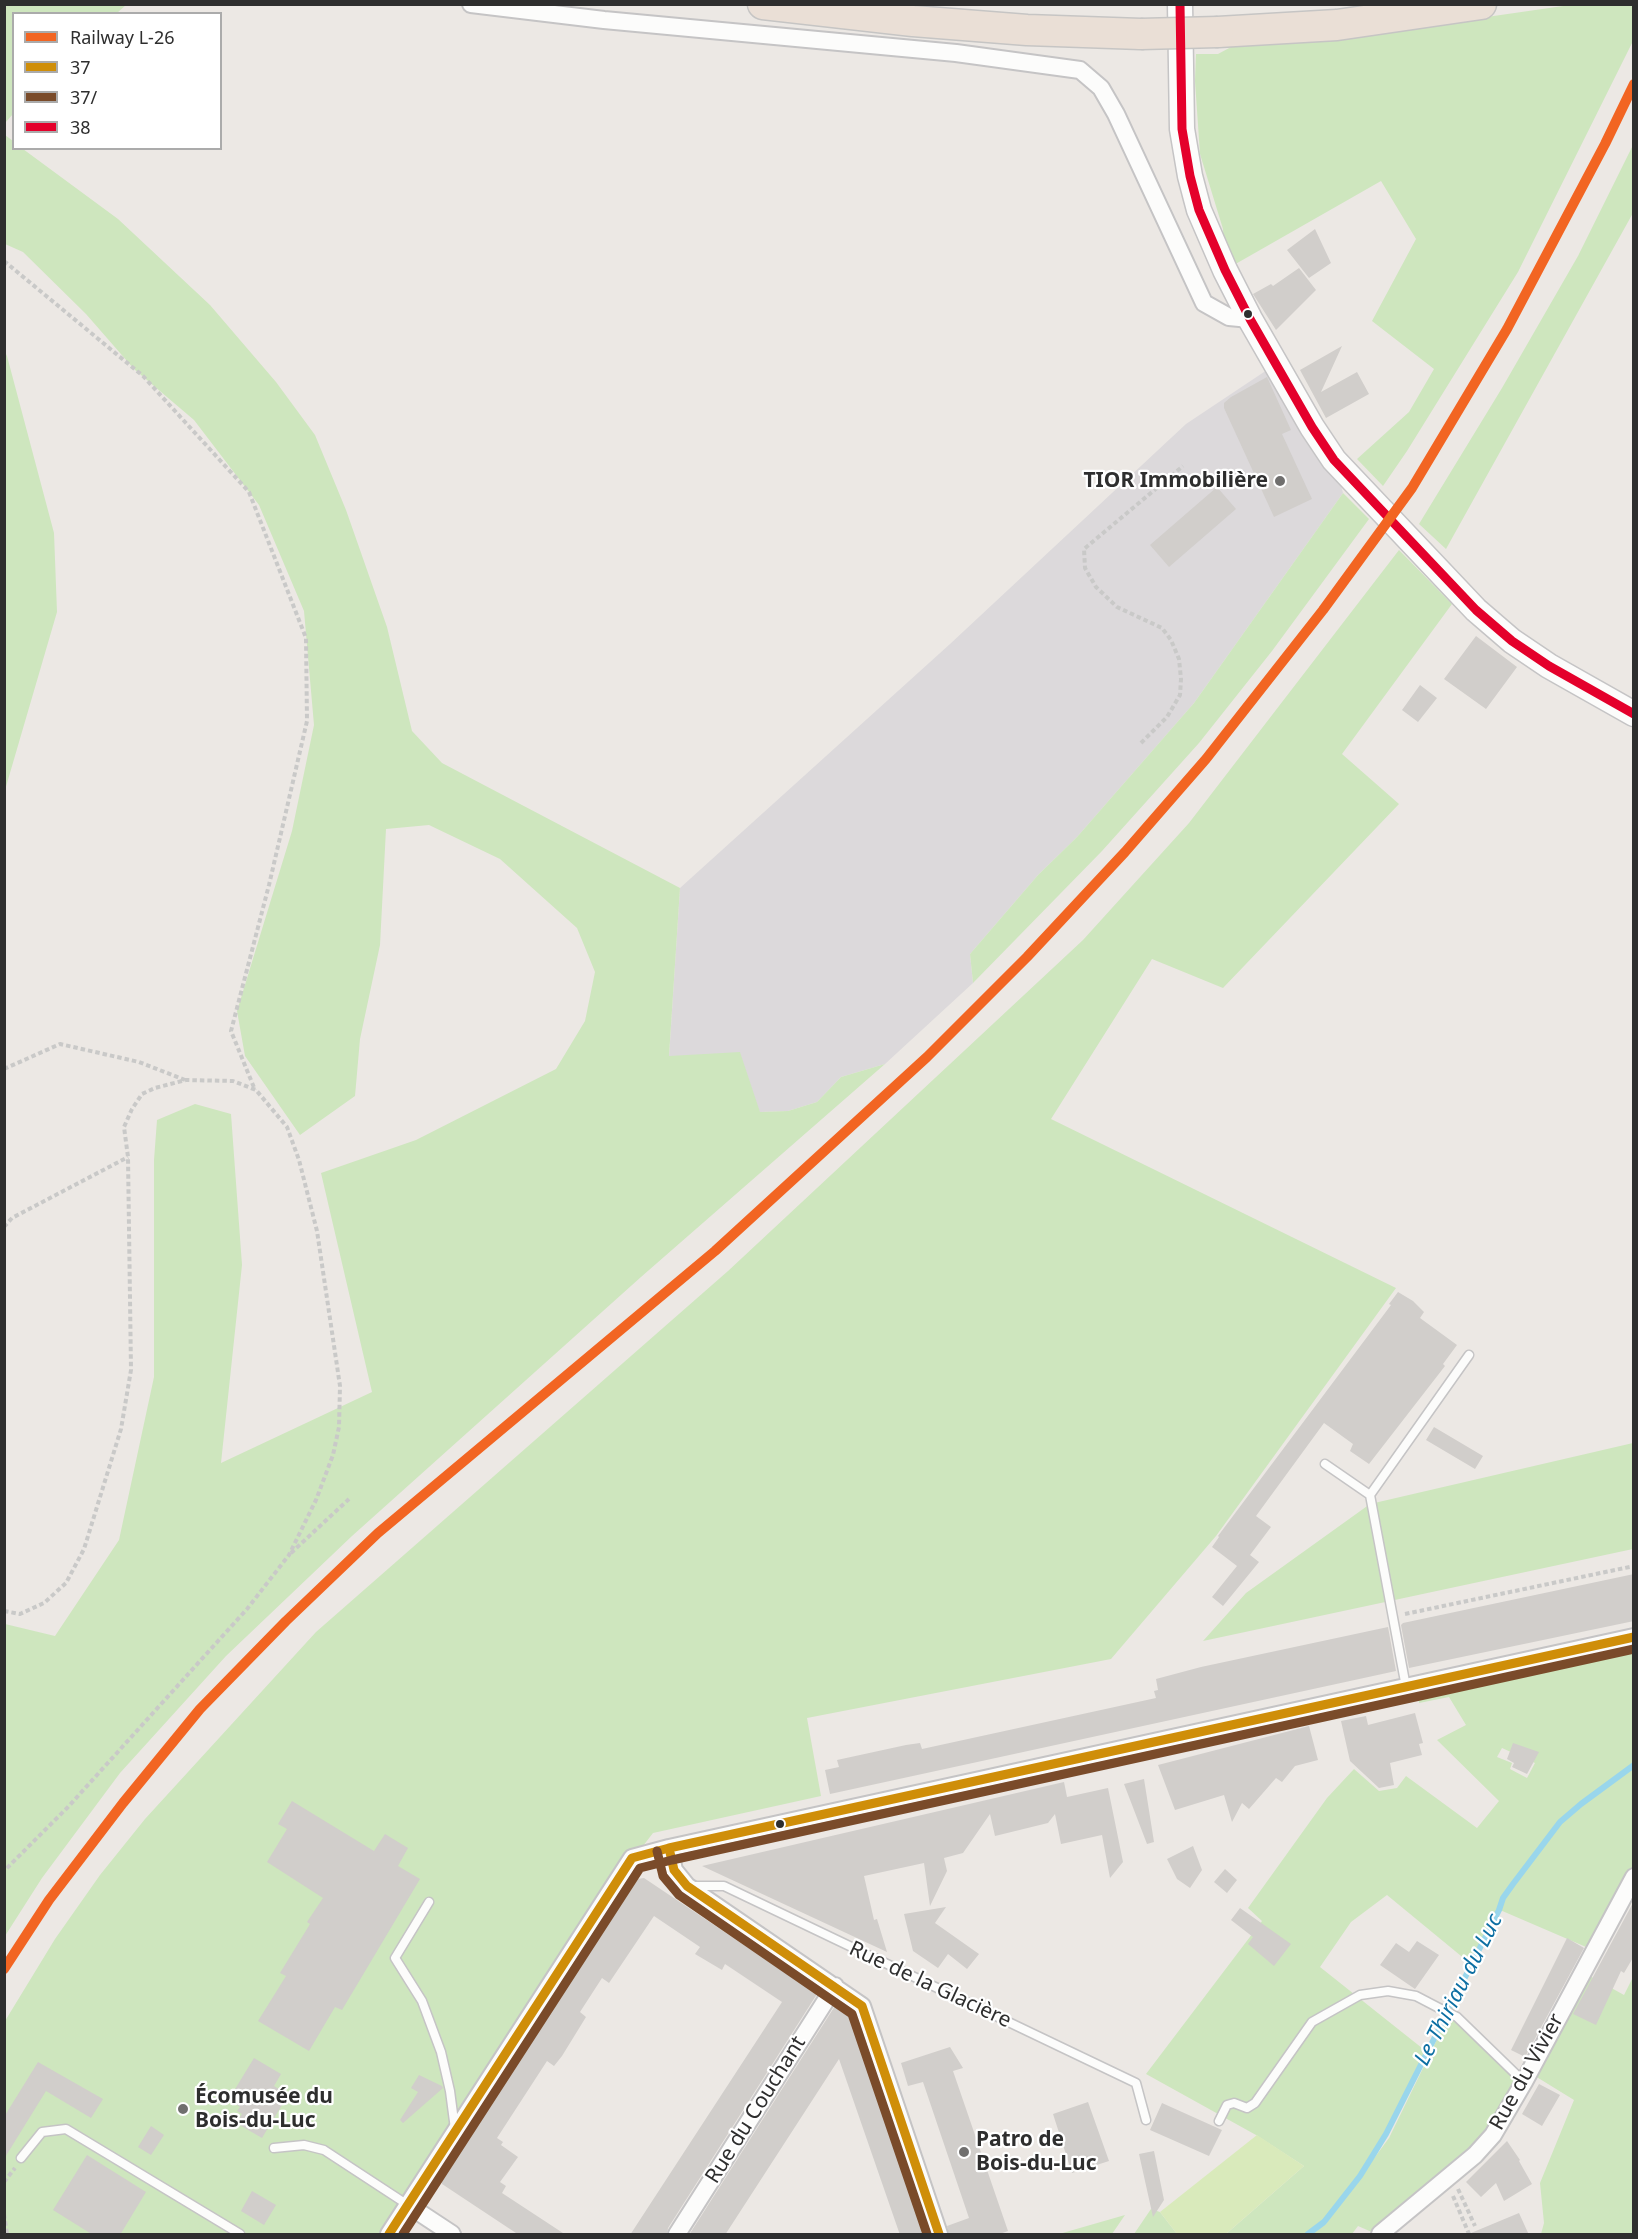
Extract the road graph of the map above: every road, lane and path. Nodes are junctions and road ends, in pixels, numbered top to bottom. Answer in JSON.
{"nodes":[{"id":1,"x":471,"y":4,"type":"edge"},
{"id":2,"x":764,"y":4,"type":"edge"},
{"id":3,"x":1179,"y":4,"type":"edge"},
{"id":4,"x":1481,"y":4,"type":"edge"},
{"id":5,"x":4,"y":261,"type":"edge"},
{"id":6,"x":1250,"y":319,"type":"junction"},
{"id":7,"x":1183,"y":466,"type":"dead end"},
{"id":8,"x":1634,"y":714,"type":"edge"},
{"id":9,"x":1141,"y":743,"type":"dead end"},
{"id":10,"x":4,"y":1069,"type":"edge"},
{"id":11,"x":186,"y":1080,"type":"junction"},
{"id":12,"x":256,"y":1090,"type":"junction"},
{"id":13,"x":128,"y":1157,"type":"junction"},
{"id":14,"x":4,"y":1227,"type":"edge"},
{"id":15,"x":1469,"y":1355,"type":"dead end"},
{"id":16,"x":1325,"y":1464,"type":"dead end"},
{"id":17,"x":1370,"y":1495,"type":"junction"},
{"id":18,"x":349,"y":1499,"type":"dead end"},
{"id":19,"x":289,"y":1555,"type":"junction"},
{"id":20,"x":1634,"y":1566,"type":"edge"},
{"id":21,"x":4,"y":1611,"type":"edge"},
{"id":22,"x":1392,"y":1617,"type":"junction"},
{"id":23,"x":1634,"y":1637,"type":"edge"},
{"id":24,"x":1406,"y":1687,"type":"junction"},
{"id":25,"x":669,"y":1848,"type":"junction"},
{"id":26,"x":4,"y":1871,"type":"edge"},
{"id":27,"x":1634,"y":1877,"type":"edge"},
{"id":28,"x":687,"y":1886,"type":"junction"},
{"id":29,"x":429,"y":1902,"type":"dead end"},
{"id":30,"x":835,"y":1986,"type":"junction"},
{"id":31,"x":1524,"y":2082,"type":"junction"},
{"id":32,"x":1146,"y":2120,"type":"dead end"},
{"id":33,"x":1219,"y":2121,"type":"dead end"},
{"id":34,"x":455,"y":2132,"type":"junction"},
{"id":35,"x":274,"y":2148,"type":"dead end"},
{"id":36,"x":21,"y":2158,"type":"dead end"},
{"id":37,"x":1448,"y":2178,"type":"junction"},
{"id":38,"x":408,"y":2205,"type":"junction"},
{"id":39,"x":4,"y":2214,"type":"edge"},
{"id":40,"x":1475,"y":2226,"type":"dead end"},
{"id":41,"x":7,"y":2235,"type":"edge"},
{"id":42,"x":240,"y":2235,"type":"edge"},
{"id":43,"x":390,"y":2235,"type":"edge"},
{"id":44,"x":452,"y":2235,"type":"edge"},
{"id":45,"x":677,"y":2235,"type":"edge"},
{"id":46,"x":939,"y":2235,"type":"edge"},
{"id":47,"x":1380,"y":2235,"type":"edge"},
{"id":48,"x":1469,"y":2235,"type":"edge"}],
"edges":[{"from":1,"to":6,"type":"street"},
{"from":2,"to":4,"type":"highway","bridge":true},
{"from":3,"to":6,"type":"street"},
{"from":5,"to":12,"type":"path"},
{"from":6,"to":8,"type":"street"},
{"from":7,"to":9,"type":"path"},
{"from":10,"to":11,"type":"path"},
{"from":11,"to":12,"type":"path"},
{"from":11,"to":13,"type":"path"},
{"from":12,"to":19,"type":"path"},
{"from":13,"to":14,"type":"path"},
{"from":13,"to":21,"type":"path"},
{"from":15,"to":17,"type":"lane"},
{"from":16,"to":17,"type":"lane"},
{"from":17,"to":22,"type":"lane"},
{"from":18,"to":19,"type":"path"},
{"from":19,"to":26,"type":"path"},
{"from":20,"to":22,"type":"path"},
{"from":22,"to":24,"type":"lane"},
{"from":23,"to":24,"type":"street"},
{"from":24,"to":25,"type":"street"},
{"from":25,"to":28,"type":"street","name":"Rue de la Glacière"},
{"from":25,"to":34,"type":"street"},
{"from":27,"to":31,"type":"street","name":"Rue du Vivier"},
{"from":28,"to":30,"type":"street","name":"Rue de la Glacière"},
{"from":28,"to":32,"type":"lane","name":"Rue de la Glacière"},
{"from":29,"to":34,"type":"lane"},
{"from":30,"to":45,"type":"street","name":"Rue du Couchant"},
{"from":30,"to":46,"type":"street","name":"Rue de la Glacière"},
{"from":31,"to":33,"type":"lane"},
{"from":31,"to":37,"type":"street","name":"Rue du Vivier"},
{"from":34,"to":38,"type":"street"},
{"from":35,"to":38,"type":"lane"},
{"from":36,"to":42,"type":"lane"},
{"from":37,"to":40,"type":"path"},
{"from":37,"to":47,"type":"street","name":"Rue du Vivier"},
{"from":37,"to":48,"type":"path"},
{"from":38,"to":43,"type":"street"},
{"from":38,"to":44,"type":"street"},
{"from":39,"to":41,"type":"path"}]}
